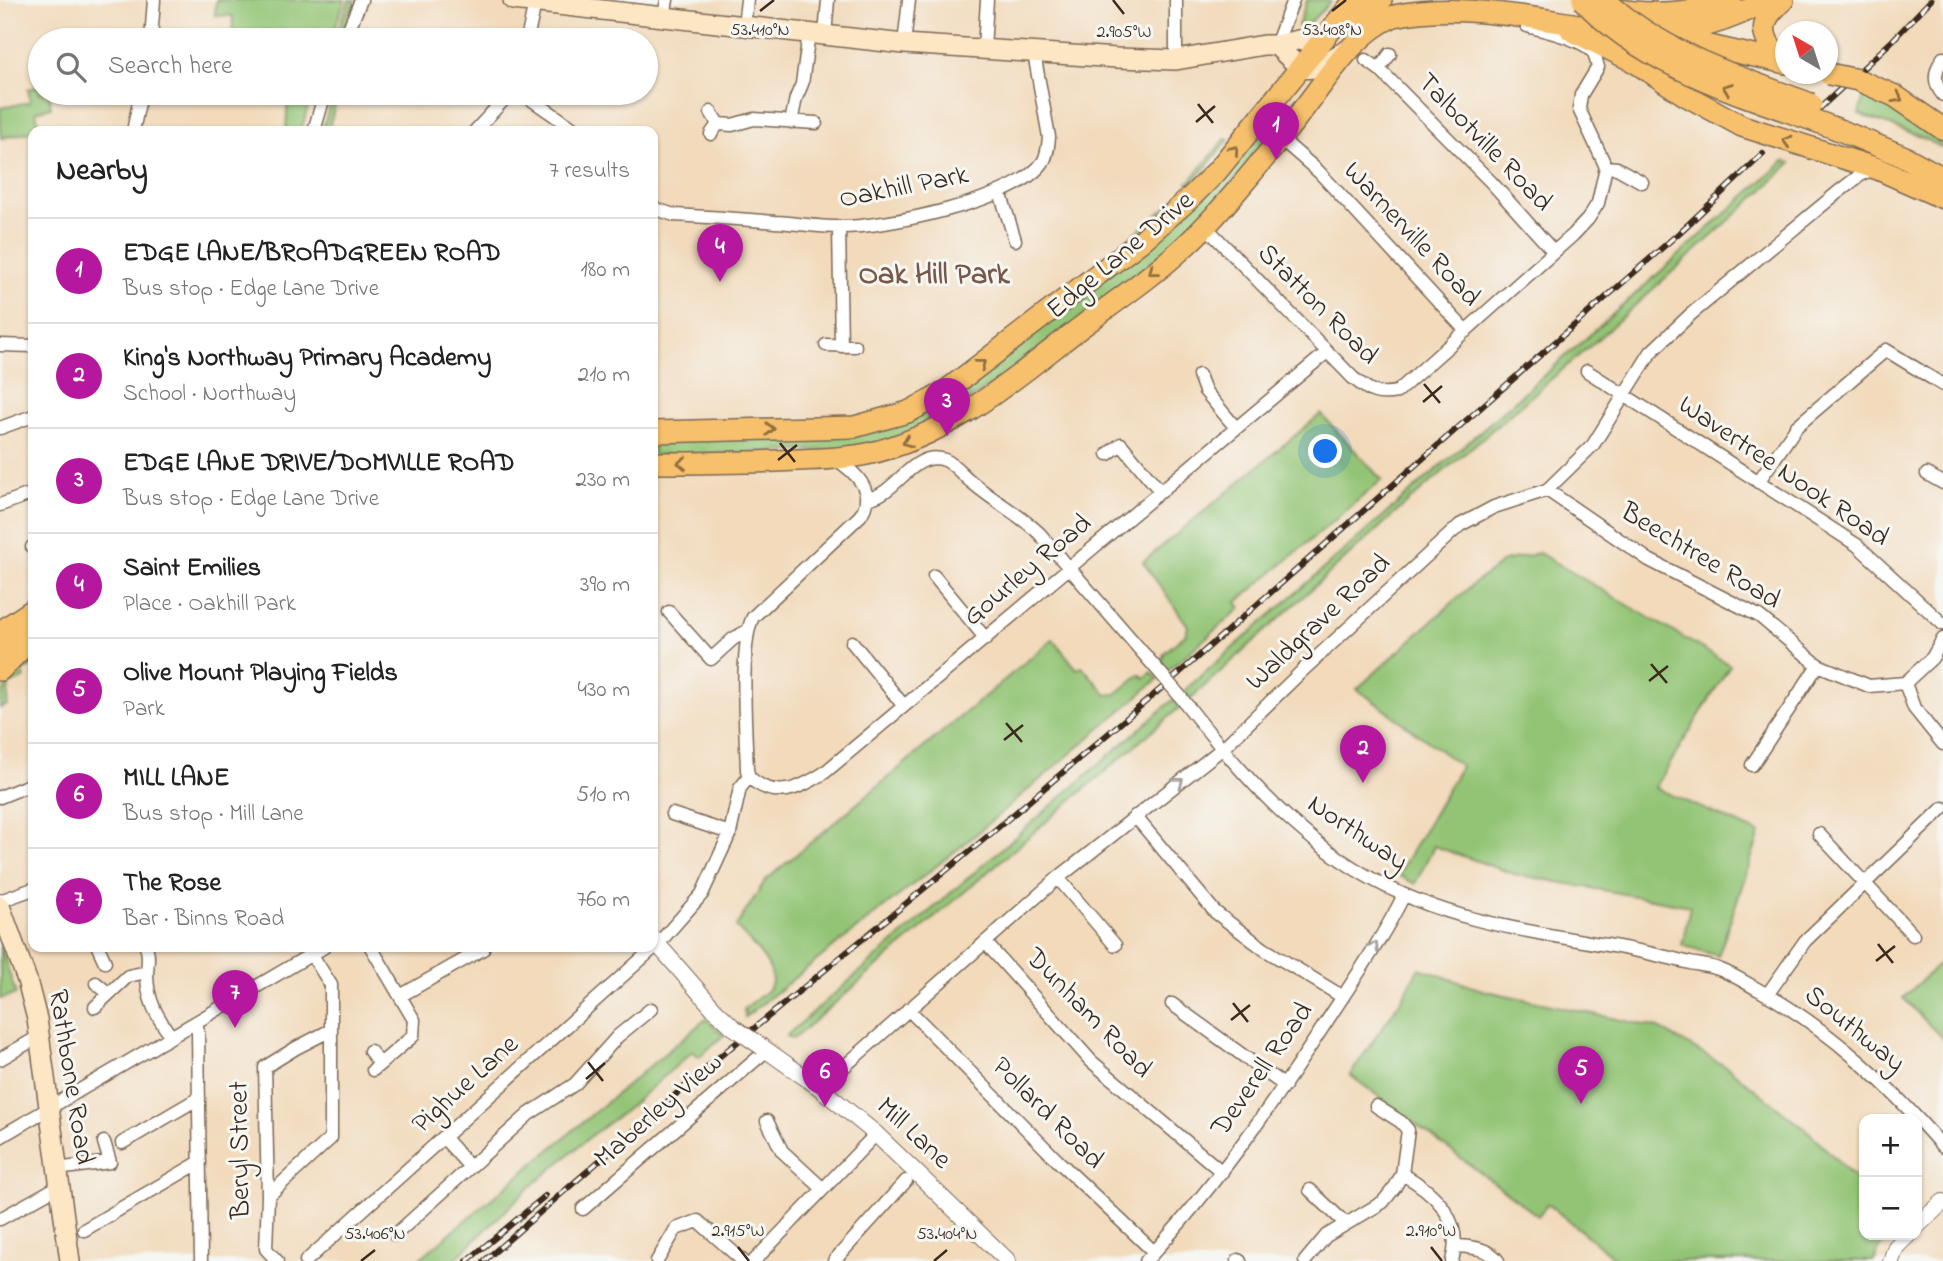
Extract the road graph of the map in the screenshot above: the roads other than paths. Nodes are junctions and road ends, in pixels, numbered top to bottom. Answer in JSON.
{"nodes":[{"id":1,"x":154,"y":0,"type":"edge"},
{"id":2,"x":361,"y":0,"type":"edge"},
{"id":3,"x":513,"y":0,"type":"edge"},
{"id":4,"x":747,"y":0,"type":"edge"},
{"id":5,"x":828,"y":0,"type":"edge"},
{"id":6,"x":909,"y":0,"type":"edge"},
{"id":7,"x":988,"y":0,"type":"edge"},
{"id":8,"x":1176,"y":0,"type":"edge"},
{"id":9,"x":1293,"y":0,"type":"edge"},
{"id":10,"x":1355,"y":0,"type":"edge"},
{"id":11,"x":1605,"y":0,"type":"edge"},
{"id":12,"x":1730,"y":0,"type":"edge"},
{"id":13,"x":1767,"y":0,"type":"edge"},
{"id":14,"x":1783,"y":0,"type":"edge"},
{"id":15,"x":535,"y":3,"type":"junction"},
{"id":16,"x":587,"y":3,"type":"edge"},
{"id":17,"x":1567,"y":7,"type":"edge"},
{"id":18,"x":666,"y":8,"type":"edge"},
{"id":19,"x":1387,"y":8,"type":"edge"},
{"id":20,"x":1627,"y":13,"type":"edge"},
{"id":21,"x":744,"y":26,"type":"junction"},
{"id":22,"x":152,"y":28,"type":"edge"},
{"id":23,"x":349,"y":28,"type":"edge"},
{"id":24,"x":530,"y":28,"type":"edge"},
{"id":25,"x":1660,"y":32,"type":"junction"},
{"id":26,"x":817,"y":34,"type":"junction"},
{"id":27,"x":1326,"y":36,"type":"junction"},
{"id":28,"x":904,"y":44,"type":"junction"},
{"id":29,"x":1276,"y":45,"type":"junction"},
{"id":30,"x":1705,"y":46,"type":"junction"},
{"id":31,"x":984,"y":49,"type":"junction"},
{"id":32,"x":1775,"y":51,"type":"edge"},
{"id":33,"x":1034,"y":52,"type":"junction"},
{"id":34,"x":1359,"y":53,"type":"junction"},
{"id":35,"x":1390,"y":54,"type":"dead end"},
{"id":36,"x":1943,"y":58,"type":"edge"},
{"id":37,"x":1176,"y":60,"type":"junction"},
{"id":38,"x":1775,"y":60,"type":"edge"},
{"id":39,"x":1635,"y":62,"type":"junction"},
{"id":40,"x":1301,"y":67,"type":"junction"},
{"id":41,"x":1379,"y":69,"type":"junction"},
{"id":42,"x":1838,"y":76,"type":"edge"},
{"id":43,"x":1663,"y":80,"type":"junction"},
{"id":44,"x":1682,"y":93,"type":"junction"},
{"id":45,"x":1943,"y":95,"type":"edge"},
{"id":46,"x":138,"y":105,"type":"edge"},
{"id":47,"x":322,"y":105,"type":"edge"},
{"id":48,"x":499,"y":105,"type":"edge"},
{"id":49,"x":539,"y":105,"type":"edge"},
{"id":50,"x":711,"y":112,"type":"dead end"},
{"id":51,"x":791,"y":122,"type":"junction"},
{"id":52,"x":1840,"y":122,"type":"junction"},
{"id":53,"x":816,"y":123,"type":"dead end"},
{"id":54,"x":134,"y":126,"type":"edge"},
{"id":55,"x":316,"y":126,"type":"edge"},
{"id":56,"x":480,"y":126,"type":"edge"},
{"id":57,"x":570,"y":126,"type":"edge"},
{"id":58,"x":1939,"y":126,"type":"edge"},
{"id":59,"x":1280,"y":138,"type":"junction"},
{"id":60,"x":1837,"y":156,"type":"junction"},
{"id":61,"x":1943,"y":161,"type":"edge"},
{"id":62,"x":1606,"y":167,"type":"junction"},
{"id":63,"x":1878,"y":169,"type":"junction"},
{"id":64,"x":1943,"y":178,"type":"edge"},
{"id":65,"x":1642,"y":182,"type":"dead end"},
{"id":66,"x":1000,"y":192,"type":"junction"},
{"id":67,"x":1837,"y":193,"type":"junction"},
{"id":68,"x":1943,"y":198,"type":"edge"},
{"id":69,"x":658,"y":210,"type":"edge"},
{"id":70,"x":1205,"y":226,"type":"junction"},
{"id":71,"x":839,"y":227,"type":"junction"},
{"id":72,"x":1015,"y":240,"type":"dead end"},
{"id":73,"x":1553,"y":251,"type":"junction"},
{"id":74,"x":1466,"y":331,"type":"junction"},
{"id":75,"x":0,"y":345,"type":"edge"},
{"id":76,"x":28,"y":345,"type":"edge"},
{"id":77,"x":826,"y":345,"type":"dead end"},
{"id":78,"x":841,"y":346,"type":"junction"},
{"id":79,"x":855,"y":346,"type":"dead end"},
{"id":80,"x":1326,"y":352,"type":"junction"},
{"id":81,"x":1587,"y":371,"type":"dead end"},
{"id":82,"x":1199,"y":375,"type":"dead end"},
{"id":83,"x":1943,"y":385,"type":"edge"},
{"id":84,"x":1625,"y":394,"type":"junction"},
{"id":85,"x":28,"y":418,"type":"edge"},
{"id":86,"x":0,"y":428,"type":"edge"},
{"id":87,"x":1236,"y":428,"type":"junction"},
{"id":88,"x":658,"y":432,"type":"edge"},
{"id":89,"x":1108,"y":454,"type":"dead end"},
{"id":90,"x":834,"y":458,"type":"junction"},
{"id":91,"x":658,"y":463,"type":"edge"},
{"id":92,"x":1927,"y":474,"type":"dead end"},
{"id":93,"x":1758,"y":482,"type":"junction"},
{"id":94,"x":1943,"y":483,"type":"edge"},
{"id":95,"x":1547,"y":490,"type":"junction"},
{"id":96,"x":1161,"y":492,"type":"junction"},
{"id":97,"x":28,"y":495,"type":"edge"},
{"id":98,"x":866,"y":499,"type":"junction"},
{"id":99,"x":0,"y":505,"type":"edge"},
{"id":100,"x":1070,"y":568,"type":"junction"},
{"id":101,"x":934,"y":576,"type":"dead end"},
{"id":102,"x":669,"y":612,"type":"dead end"},
{"id":103,"x":28,"y":613,"type":"edge"},
{"id":104,"x":1943,"y":624,"type":"edge"},
{"id":105,"x":747,"y":631,"type":"junction"},
{"id":106,"x":0,"y":632,"type":"edge"},
{"id":107,"x":986,"y":639,"type":"junction"},
{"id":108,"x":1943,"y":639,"type":"edge"},
{"id":109,"x":28,"y":641,"type":"edge"},
{"id":110,"x":852,"y":642,"type":"dead end"},
{"id":111,"x":1,"y":665,"type":"edge"},
{"id":112,"x":1818,"y":665,"type":"junction"},
{"id":113,"x":1905,"y":683,"type":"junction"},
{"id":114,"x":903,"y":705,"type":"junction"},
{"id":115,"x":1943,"y":744,"type":"edge"},
{"id":116,"x":1223,"y":748,"type":"junction"},
{"id":117,"x":1752,"y":765,"type":"dead end"},
{"id":118,"x":750,"y":776,"type":"junction"},
{"id":119,"x":28,"y":786,"type":"edge"},
{"id":120,"x":0,"y":797,"type":"edge"},
{"id":121,"x":1943,"y":808,"type":"edge"},
{"id":122,"x":672,"y":814,"type":"dead end"},
{"id":123,"x":1135,"y":816,"type":"junction"},
{"id":124,"x":730,"y":833,"type":"junction"},
{"id":125,"x":1819,"y":834,"type":"dead end"},
{"id":126,"x":1058,"y":878,"type":"junction"},
{"id":127,"x":1866,"y":883,"type":"junction"},
{"id":128,"x":28,"y":891,"type":"edge"},
{"id":129,"x":1404,"y":895,"type":"junction"},
{"id":130,"x":0,"y":903,"type":"edge"},
{"id":131,"x":1913,"y":934,"type":"dead end"},
{"id":132,"x":658,"y":939,"type":"edge"},
{"id":133,"x":985,"y":942,"type":"junction"},
{"id":134,"x":658,"y":945,"type":"edge"},
{"id":135,"x":1115,"y":945,"type":"dead end"},
{"id":136,"x":100,"y":952,"type":"edge"},
{"id":137,"x":149,"y":952,"type":"edge"},
{"id":138,"x":316,"y":952,"type":"edge"},
{"id":139,"x":373,"y":952,"type":"edge"},
{"id":140,"x":473,"y":952,"type":"edge"},
{"id":141,"x":644,"y":952,"type":"edge"},
{"id":142,"x":312,"y":955,"type":"junction"},
{"id":143,"x":105,"y":962,"type":"dead end"},
{"id":144,"x":1720,"y":969,"type":"joint"},
{"id":145,"x":147,"y":972,"type":"junction"},
{"id":146,"x":96,"y":983,"type":"dead end"},
{"id":147,"x":108,"y":993,"type":"junction"},
{"id":148,"x":1767,"y":995,"type":"junction"},
{"id":149,"x":400,"y":996,"type":"junction"},
{"id":150,"x":1343,"y":997,"type":"junction"},
{"id":151,"x":1172,"y":1004,"type":"dead end"},
{"id":152,"x":95,"y":1007,"type":"dead end"},
{"id":153,"x":908,"y":1009,"type":"junction"},
{"id":154,"x":646,"y":1017,"type":"dead end"},
{"id":155,"x":196,"y":1023,"type":"junction"},
{"id":156,"x":331,"y":1030,"type":"junction"},
{"id":157,"x":170,"y":1035,"type":"junction"},
{"id":158,"x":40,"y":1036,"type":"junction"},
{"id":159,"x":764,"y":1049,"type":"junction"},
{"id":160,"x":370,"y":1051,"type":"dead end"},
{"id":161,"x":0,"y":1059,"type":"edge"},
{"id":162,"x":1285,"y":1086,"type":"junction"},
{"id":163,"x":820,"y":1088,"type":"junction"},
{"id":164,"x":199,"y":1098,"type":"junction"},
{"id":165,"x":1376,"y":1106,"type":"dead end"},
{"id":166,"x":50,"y":1108,"type":"junction"},
{"id":167,"x":767,"y":1121,"type":"dead end"},
{"id":168,"x":876,"y":1134,"type":"junction"},
{"id":169,"x":0,"y":1137,"type":"edge"},
{"id":170,"x":444,"y":1138,"type":"junction"},
{"id":171,"x":104,"y":1142,"type":"dead end"},
{"id":172,"x":122,"y":1143,"type":"dead end"},
{"id":173,"x":1943,"y":1147,"type":"edge"},
{"id":174,"x":200,"y":1162,"type":"junction"},
{"id":175,"x":469,"y":1166,"type":"junction"},
{"id":176,"x":1222,"y":1172,"type":"junction"},
{"id":177,"x":1402,"y":1174,"type":"junction"},
{"id":178,"x":58,"y":1177,"type":"junction"},
{"id":179,"x":906,"y":1181,"type":"dead end"},
{"id":180,"x":823,"y":1189,"type":"junction"},
{"id":181,"x":1310,"y":1190,"type":"dead end"},
{"id":182,"x":268,"y":1196,"type":"junction"},
{"id":183,"x":1943,"y":1202,"type":"edge"},
{"id":184,"x":583,"y":1209,"type":"dead end"},
{"id":185,"x":0,"y":1219,"type":"edge"},
{"id":186,"x":1922,"y":1222,"type":"edge"},
{"id":187,"x":1346,"y":1224,"type":"junction"},
{"id":188,"x":84,"y":1230,"type":"dead end"},
{"id":189,"x":395,"y":1235,"type":"dead end"},
{"id":190,"x":1903,"y":1240,"type":"edge"},
{"id":191,"x":1456,"y":1246,"type":"junction"},
{"id":192,"x":1150,"y":1256,"type":"edge"},
{"id":193,"x":69,"y":1261,"type":"edge"},
{"id":194,"x":201,"y":1261,"type":"edge"},
{"id":195,"x":277,"y":1261,"type":"edge"},
{"id":196,"x":306,"y":1261,"type":"edge"},
{"id":197,"x":657,"y":1261,"type":"edge"},
{"id":198,"x":743,"y":1261,"type":"edge"},
{"id":199,"x":754,"y":1261,"type":"edge"},
{"id":200,"x":834,"y":1261,"type":"edge"},
{"id":201,"x":1008,"y":1261,"type":"edge"},
{"id":202,"x":1305,"y":1261,"type":"edge"},
{"id":203,"x":1452,"y":1261,"type":"edge"},
{"id":204,"x":1499,"y":1261,"type":"edge"},
{"id":205,"x":1891,"y":1261,"type":"edge"}],
"edges":[{"from":1,"to":22,"type":"street"},
{"from":2,"to":23,"type":"street"},
{"from":3,"to":15,"type":"main road"},
{"from":4,"to":21,"type":"street"},
{"from":5,"to":26,"type":"street"},
{"from":6,"to":28,"type":"street"},
{"from":7,"to":31,"type":"street"},
{"from":8,"to":37,"type":"street"},
{"from":9,"to":29,"type":"street"},
{"from":10,"to":27,"type":"highway","name":"Edge Lane Drive"},
{"from":11,"to":52,"type":"highway","bridge":true},
{"from":12,"to":20,"type":"highway"},
{"from":13,"to":25,"type":"highway","name":"Edge Lane Drive"},
{"from":14,"to":32,"type":"highway"},
{"from":15,"to":16,"type":"main road"},
{"from":15,"to":24,"type":"street"},
{"from":16,"to":18,"type":"main road"},
{"from":17,"to":19,"type":"highway","name":"Edge Lane Drive"},
{"from":17,"to":20,"type":"highway","name":"Edge Lane Drive"},
{"from":17,"to":20,"type":"highway"},
{"from":17,"to":39,"type":"highway"},
{"from":17,"to":39,"type":"highway"},
{"from":52,"to":17,"type":"highway","one_way":true,"bridge":true},
{"from":18,"to":21,"type":"main road"},
{"from":19,"to":27,"type":"highway"},
{"from":19,"to":34,"type":"highway","name":"Edge Lane Drive"},
{"from":19,"to":62,"type":"street"},
{"from":20,"to":25,"type":"highway","name":"Edge Lane Drive"},
{"from":20,"to":43,"type":"highway"},
{"from":21,"to":26,"type":"main road"},
{"from":25,"to":30,"type":"highway"},
{"from":26,"to":28,"type":"main road"},
{"from":26,"to":51,"type":"street"},
{"from":27,"to":29,"type":"main road"},
{"from":27,"to":40,"type":"highway","name":"Edge Lane Drive"},
{"from":28,"to":31,"type":"main road"},
{"from":29,"to":37,"type":"main road"},
{"from":29,"to":40,"type":"main road"},
{"from":30,"to":38,"type":"highway"},
{"from":30,"to":44,"type":"highway"},
{"from":31,"to":33,"type":"main road"},
{"from":33,"to":37,"type":"main road"},
{"from":33,"to":66,"type":"street","name":"Oakhill Park"},
{"from":34,"to":40,"type":"main road"},
{"from":34,"to":41,"type":"street","name":"Talbotville Road"},
{"from":34,"to":59,"type":"highway","name":"Edge Lane Drive"},
{"from":35,"to":41,"type":"street","name":"Talbotville Road"},
{"from":36,"to":45,"type":"street"},
{"from":39,"to":43,"type":"highway"},
{"from":88,"to":40,"type":"highway","name":"Edge Lane Drive","one_way":true},
{"from":41,"to":73,"type":"street","name":"Talbotville Road"},
{"from":42,"to":58,"type":"highway","one_way":true,"bridge":true},
{"from":43,"to":44,"type":"highway"},
{"from":60,"to":44,"type":"highway","one_way":true},
{"from":46,"to":54,"type":"street"},
{"from":47,"to":55,"type":"street"},
{"from":48,"to":56,"type":"street"},
{"from":49,"to":57,"type":"street"},
{"from":50,"to":51,"type":"street"},
{"from":51,"to":53,"type":"street"},
{"from":52,"to":61,"type":"highway"},
{"from":52,"to":64,"type":"highway"},
{"from":59,"to":70,"type":"highway","name":"Edge Lane Drive"},
{"from":59,"to":74,"type":"street","name":"Warnerville Road"},
{"from":60,"to":63,"type":"highway"},
{"from":60,"to":67,"type":"street"},
{"from":62,"to":65,"type":"street"},
{"from":62,"to":73,"type":"street","name":"Warnerville Road"},
{"from":63,"to":67,"type":"street","name":"Waldgrave Road"},
{"from":63,"to":68,"type":"highway"},
{"from":66,"to":71,"type":"street","name":"Oakhill Park"},
{"from":66,"to":72,"type":"street"},
{"from":67,"to":84,"type":"street","name":"Waldgrave Road"},
{"from":69,"to":71,"type":"street","name":"Oakhill Park"},
{"from":70,"to":80,"type":"street","name":"Statton Road"},
{"from":70,"to":90,"type":"highway","name":"Edge Lane Drive","one_way":true},
{"from":71,"to":78,"type":"street"},
{"from":73,"to":74,"type":"street","name":"Warnerville Road"},
{"from":74,"to":80,"type":"street","name":"Statton Road"},
{"from":75,"to":76,"type":"street"},
{"from":77,"to":78,"type":"street"},
{"from":78,"to":79,"type":"street"},
{"from":80,"to":87,"type":"street","name":"Gourley Road"},
{"from":81,"to":84,"type":"street","name":"Wavertree Nook Road"},
{"from":82,"to":87,"type":"street"},
{"from":83,"to":93,"type":"street"},
{"from":84,"to":93,"type":"street","name":"Wavertree Nook Road"},
{"from":84,"to":95,"type":"street","name":"Waldgrave Road"},
{"from":85,"to":86,"type":"street"},
{"from":87,"to":96,"type":"street","name":"Gourley Road"},
{"from":89,"to":96,"type":"street"},
{"from":90,"to":91,"type":"highway","name":"Edge Lane Drive","one_way":true},
{"from":90,"to":98,"type":"street"},
{"from":92,"to":94,"type":"street"},
{"from":93,"to":104,"type":"street","name":"Wavertree Nook Road"},
{"from":95,"to":112,"type":"street","name":"Beechtree Road"},
{"from":95,"to":116,"type":"street","name":"Waldgrave Road"},
{"from":96,"to":100,"type":"street","name":"Gourley Road"},
{"from":97,"to":99,"type":"street"},
{"from":98,"to":100,"type":"street","name":"Northway"},
{"from":98,"to":105,"type":"street"},
{"from":100,"to":107,"type":"street","name":"Gourley Road"},
{"from":100,"to":116,"type":"street","name":"Northway","bridge":true},
{"from":101,"to":107,"type":"street"},
{"from":102,"to":105,"type":"street"},
{"from":103,"to":106,"type":"highway"},
{"from":105,"to":118,"type":"street"},
{"from":107,"to":114,"type":"street","name":"Gourley Road"},
{"from":108,"to":113,"type":"street"},
{"from":109,"to":111,"type":"highway"},
{"from":110,"to":114,"type":"street"},
{"from":112,"to":113,"type":"street","name":"Beechtree Road"},
{"from":112,"to":117,"type":"street"},
{"from":113,"to":115,"type":"street"},
{"from":114,"to":118,"type":"street","name":"Gourley Road"},
{"from":123,"to":116,"type":"street","name":"Waldgrave Road","one_way":true},
{"from":116,"to":129,"type":"street","name":"Northway"},
{"from":118,"to":124,"type":"street","name":"Pighue Lane"},
{"from":119,"to":120,"type":"street"},
{"from":121,"to":127,"type":"street"},
{"from":122,"to":124,"type":"street"},
{"from":123,"to":126,"type":"street","name":"Waldgrave Road"},
{"from":123,"to":150,"type":"street"},
{"from":124,"to":132,"type":"street","name":"Pighue Lane"},
{"from":125,"to":127,"type":"street"},
{"from":126,"to":133,"type":"street","name":"Waldgrave Road"},
{"from":126,"to":135,"type":"street"},
{"from":127,"to":131,"type":"street"},
{"from":127,"to":148,"type":"street"},
{"from":128,"to":130,"type":"street"},
{"from":129,"to":144,"type":"street","name":"Northway"},
{"from":150,"to":129,"type":"street","name":"Deverell Road","one_way":true},
{"from":130,"to":158,"type":"main road","name":"Rathbone Road"},
{"from":133,"to":153,"type":"street","name":"Waldgrave Road"},
{"from":133,"to":176,"type":"street","name":"Dunham Road"},
{"from":134,"to":159,"type":"street","name":"Mill Lane","bridge":true},
{"from":136,"to":143,"type":"street"},
{"from":137,"to":145,"type":"street"},
{"from":138,"to":142,"type":"street"},
{"from":139,"to":149,"type":"street"},
{"from":140,"to":149,"type":"street"},
{"from":141,"to":170,"type":"street","name":"Pighue Lane"},
{"from":142,"to":155,"type":"street"},
{"from":142,"to":156,"type":"street"},
{"from":144,"to":148,"type":"street","name":"Southway"},
{"from":145,"to":147,"type":"street"},
{"from":145,"to":157,"type":"street"},
{"from":146,"to":147,"type":"street"},
{"from":147,"to":152,"type":"street"},
{"from":148,"to":173,"type":"street","name":"Southway"},
{"from":149,"to":160,"type":"street"},
{"from":150,"to":162,"type":"street","name":"Deverell Road"},
{"from":151,"to":162,"type":"street"},
{"from":153,"to":163,"type":"street","name":"Waldgrave Road"},
{"from":153,"to":192,"type":"street","name":"Pollard Road"},
{"from":154,"to":175,"type":"street"},
{"from":155,"to":157,"type":"street"},
{"from":155,"to":164,"type":"street"},
{"from":156,"to":182,"type":"street"},
{"from":156,"to":182,"type":"street","name":"Beryl Street"},
{"from":157,"to":166,"type":"street"},
{"from":158,"to":161,"type":"street"},
{"from":158,"to":166,"type":"main road","name":"Rathbone Road"},
{"from":159,"to":163,"type":"street","name":"Mill Lane"},
{"from":159,"to":184,"type":"street","name":"Maberley View"},
{"from":162,"to":176,"type":"street","name":"Deverell Road"},
{"from":163,"to":168,"type":"street","name":"Mill Lane"},
{"from":164,"to":172,"type":"street"},
{"from":164,"to":174,"type":"street"},
{"from":165,"to":177,"type":"street"},
{"from":166,"to":169,"type":"street"},
{"from":166,"to":178,"type":"main road","name":"Rathbone Road"},
{"from":167,"to":180,"type":"street"},
{"from":168,"to":180,"type":"street"},
{"from":168,"to":201,"type":"street","name":"Mill Lane"},
{"from":170,"to":175,"type":"street"},
{"from":170,"to":196,"type":"street","name":"Pighue Lane"},
{"from":171,"to":178,"type":"street"},
{"from":174,"to":188,"type":"street"},
{"from":174,"to":194,"type":"street"},
{"from":175,"to":189,"type":"street"},
{"from":176,"to":192,"type":"street","name":"Deverell Road"},
{"from":177,"to":187,"type":"street"},
{"from":177,"to":191,"type":"street"},
{"from":178,"to":185,"type":"street"},
{"from":178,"to":193,"type":"main road","name":"Rathbone Road"},
{"from":179,"to":200,"type":"street"},
{"from":180,"to":199,"type":"street"},
{"from":181,"to":187,"type":"street"},
{"from":182,"to":195,"type":"street","name":"Beryl Street"},
{"from":183,"to":186,"type":"street"},
{"from":187,"to":202,"type":"street"},
{"from":190,"to":205,"type":"street"},
{"from":191,"to":203,"type":"street"},
{"from":191,"to":204,"type":"street"},
{"from":197,"to":198,"type":"street"}]}
